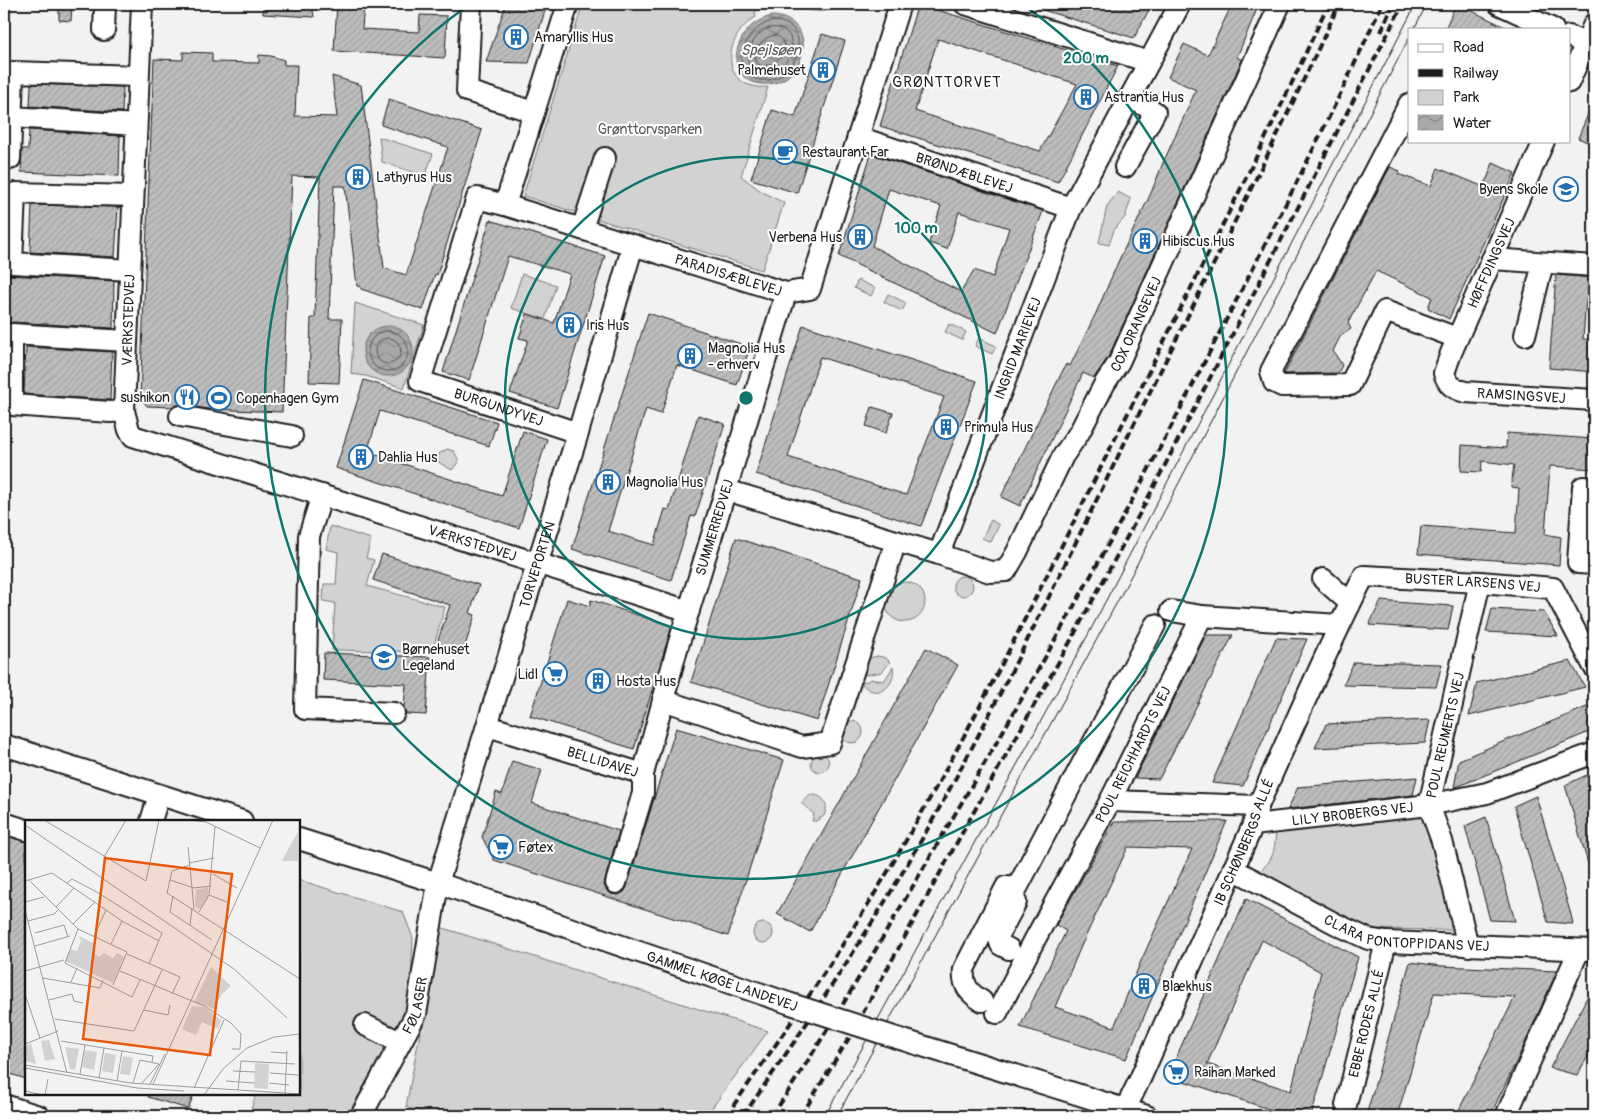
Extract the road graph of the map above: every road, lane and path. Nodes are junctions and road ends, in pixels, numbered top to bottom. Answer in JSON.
{"nodes":[{"id":1,"x":104,"y":4,"type":"edge"},
{"id":2,"x":142,"y":4,"type":"edge"},
{"id":3,"x":472,"y":4,"type":"edge"},
{"id":4,"x":568,"y":4,"type":"edge"},
{"id":5,"x":900,"y":4,"type":"edge"},
{"id":6,"x":966,"y":4,"type":"edge"},
{"id":7,"x":1180,"y":4,"type":"edge"},
{"id":8,"x":1280,"y":4,"type":"edge"},
{"id":9,"x":1498,"y":4,"type":"edge"},
{"id":10,"x":1594,"y":24,"type":"edge"},
{"id":11,"x":1551,"y":28,"type":"edge"},
{"id":12,"x":104,"y":30,"type":"dead end"},
{"id":13,"x":1577,"y":40,"type":"edge"},
{"id":14,"x":1149,"y":62,"type":"junction"},
{"id":15,"x":138,"y":76,"type":"junction"},
{"id":16,"x":1570,"y":77,"type":"edge"},
{"id":17,"x":1130,"y":96,"type":"junction"},
{"id":18,"x":1408,"y":106,"type":"edge"},
{"id":19,"x":534,"y":112,"type":"junction"},
{"id":20,"x":12,"y":117,"type":"junction"},
{"id":21,"x":136,"y":125,"type":"junction"},
{"id":22,"x":858,"y":137,"type":"junction"},
{"id":23,"x":1544,"y":142,"type":"edge"},
{"id":24,"x":605,"y":158,"type":"dead end"},
{"id":25,"x":10,"y":159,"type":"dead end"},
{"id":26,"x":1125,"y":167,"type":"dead end"},
{"id":27,"x":133,"y":196,"type":"junction"},
{"id":28,"x":505,"y":205,"type":"junction"},
{"id":29,"x":1071,"y":208,"type":"junction"},
{"id":30,"x":582,"y":229,"type":"junction"},
{"id":31,"x":633,"y":245,"type":"junction"},
{"id":32,"x":1492,"y":259,"type":"junction"},
{"id":33,"x":1543,"y":263,"type":"junction"},
{"id":34,"x":1594,"y":266,"type":"edge"},
{"id":35,"x":130,"y":270,"type":"junction"},
{"id":36,"x":786,"y":292,"type":"junction"},
{"id":37,"x":1525,"y":335,"type":"dead end"},
{"id":38,"x":1457,"y":338,"type":"junction"},
{"id":39,"x":127,"y":341,"type":"junction"},
{"id":40,"x":420,"y":381,"type":"joint"},
{"id":41,"x":1449,"y":385,"type":"joint"},
{"id":42,"x":1594,"y":400,"type":"edge"},
{"id":43,"x":124,"y":411,"type":"junction"},
{"id":44,"x":180,"y":416,"type":"dead end"},
{"id":45,"x":578,"y":433,"type":"junction"},
{"id":46,"x":292,"y":436,"type":"dead end"},
{"id":47,"x":1594,"y":488,"type":"edge"},
{"id":48,"x":726,"y":490,"type":"junction"},
{"id":49,"x":322,"y":495,"type":"junction"},
{"id":50,"x":896,"y":541,"type":"junction"},
{"id":51,"x":938,"y":554,"type":"junction"},
{"id":52,"x":1594,"y":564,"type":"edge"},
{"id":53,"x":537,"y":565,"type":"junction"},
{"id":54,"x":1364,"y":576,"type":"joint"},
{"id":55,"x":1324,"y":579,"type":"dead end"},
{"id":56,"x":1480,"y":582,"type":"junction"},
{"id":57,"x":1350,"y":603,"type":"junction"},
{"id":58,"x":689,"y":611,"type":"junction"},
{"id":59,"x":1171,"y":611,"type":"dead end"},
{"id":60,"x":1202,"y":616,"type":"junction"},
{"id":61,"x":1155,"y":625,"type":"dead end"},
{"id":62,"x":1339,"y":625,"type":"junction"},
{"id":63,"x":1594,"y":667,"type":"edge"},
{"id":64,"x":663,"y":700,"type":"junction"},
{"id":65,"x":394,"y":713,"type":"dead end"},
{"id":66,"x":488,"y":726,"type":"junction"},
{"id":67,"x":4,"y":745,"type":"edge"},
{"id":68,"x":1594,"y":753,"type":"edge"},
{"id":69,"x":643,"y":774,"type":"junction"},
{"id":70,"x":159,"y":795,"type":"junction"},
{"id":71,"x":1110,"y":801,"type":"junction"},
{"id":72,"x":1430,"y":805,"type":"junction"},
{"id":73,"x":1256,"y":816,"type":"junction"},
{"id":74,"x":151,"y":820,"type":"edge"},
{"id":75,"x":239,"y":820,"type":"edge"},
{"id":76,"x":4,"y":823,"type":"edge"},
{"id":77,"x":25,"y":830,"type":"edge"},
{"id":78,"x":300,"y":840,"type":"edge"},
{"id":79,"x":1233,"y":869,"type":"junction"},
{"id":80,"x":438,"y":883,"type":"junction"},
{"id":81,"x":616,"y":883,"type":"dead end"},
{"id":82,"x":1016,"y":902,"type":"dead end"},
{"id":83,"x":1386,"y":942,"type":"junction"},
{"id":84,"x":1468,"y":946,"type":"junction"},
{"id":85,"x":1009,"y":949,"type":"dead end"},
{"id":86,"x":1586,"y":950,"type":"edge"},
{"id":87,"x":365,"y":1025,"type":"dead end"},
{"id":88,"x":400,"y":1042,"type":"junction"},
{"id":89,"x":4,"y":1105,"type":"edge"},
{"id":90,"x":1346,"y":1105,"type":"dead end"},
{"id":91,"x":1124,"y":1113,"type":"edge"},
{"id":92,"x":39,"y":1116,"type":"edge"},
{"id":93,"x":361,"y":1116,"type":"edge"},
{"id":94,"x":1147,"y":1116,"type":"edge"},
{"id":95,"x":1506,"y":1116,"type":"edge"}],
"edges":[{"from":1,"to":12,"type":"street"},
{"from":2,"to":15,"type":"street","name":"VÆRKSTEDVEJ"},
{"from":3,"to":19,"type":"street"},
{"from":4,"to":19,"type":"street"},
{"from":5,"to":22,"type":"street","name":"PARADISÆBLEVEJ"},
{"from":6,"to":14,"type":"street"},
{"from":7,"to":14,"type":"street","name":"INGRID MARIEVEJ"},
{"from":8,"to":51,"type":"street","name":"COX ORANGEVEJ"},
{"from":9,"to":11,"type":"street"},
{"from":10,"to":13,"type":"street"},
{"from":13,"to":16,"type":"street"},
{"from":14,"to":17,"type":"street","name":"INGRID MARIEVEJ"},
{"from":15,"to":20,"type":"street"},
{"from":15,"to":21,"type":"street","name":"VÆRKSTEDVEJ"},
{"from":17,"to":26,"type":"street"},
{"from":17,"to":29,"type":"street","name":"INGRID MARIEVEJ"},
{"from":18,"to":38,"type":"street"},
{"from":19,"to":28,"type":"street"},
{"from":20,"to":21,"type":"street"},
{"from":20,"to":25,"type":"street"},
{"from":21,"to":27,"type":"street","name":"VÆRKSTEDVEJ"},
{"from":22,"to":29,"type":"street","name":"BRØNDÆBLEVEJ"},
{"from":22,"to":36,"type":"street","name":"PARADISÆBLEVEJ"},
{"from":23,"to":32,"type":"street","name":"HØFFDINGSVEJ"},
{"from":24,"to":30,"type":"street"},
{"from":27,"to":35,"type":"street","name":"VÆRKSTEDVEJ"},
{"from":27,"to":35,"type":"street"},
{"from":28,"to":30,"type":"street","name":"PARADISÆBLEVEJ"},
{"from":28,"to":40,"type":"street","name":"PARADISÆBLEVEJ"},
{"from":29,"to":51,"type":"street","name":"INGRID MARIEVEJ"},
{"from":30,"to":31,"type":"street","name":"PARADISÆBLEVEJ"},
{"from":31,"to":36,"type":"street","name":"PARADISÆBLEVEJ"},
{"from":31,"to":45,"type":"street","name":"TORVEPORTEN"},
{"from":32,"to":33,"type":"street"},
{"from":32,"to":38,"type":"street","name":"HØFFDINGSVEJ"},
{"from":33,"to":34,"type":"street"},
{"from":33,"to":37,"type":"street"},
{"from":35,"to":39,"type":"street","name":"VÆRKSTEDVEJ"},
{"from":36,"to":48,"type":"street","name":"SUMMERREDVEJ"},
{"from":38,"to":41,"type":"street","name":"HØFFDINGSVEJ"},
{"from":39,"to":43,"type":"street","name":"VÆRKSTEDVEJ"},
{"from":39,"to":43,"type":"street"},
{"from":40,"to":45,"type":"street","name":"BURGUNDYVEJ"},
{"from":41,"to":42,"type":"street","name":"RAMSINGSVEJ"},
{"from":43,"to":49,"type":"street","name":"VÆRKSTEDVEJ"},
{"from":44,"to":46,"type":"street"},
{"from":45,"to":53,"type":"street","name":"TORVEPORTEN"},
{"from":47,"to":52,"type":"street"},
{"from":48,"to":50,"type":"street"},
{"from":48,"to":58,"type":"street","name":"SUMMERREDVEJ"},
{"from":49,"to":53,"type":"street","name":"VÆRKSTEDVEJ"},
{"from":49,"to":65,"type":"street"},
{"from":50,"to":51,"type":"street"},
{"from":50,"to":64,"type":"street"},
{"from":53,"to":58,"type":"street"},
{"from":53,"to":66,"type":"street","name":"TORVEPORTEN"},
{"from":54,"to":56,"type":"street","name":"BUSTER LARSENS VEJ"},
{"from":54,"to":57,"type":"street","name":"IB SCHØNBERGS ALLÉ"},
{"from":55,"to":57,"type":"street"},
{"from":56,"to":63,"type":"street","name":"BUSTER LARSENS VEJ"},
{"from":56,"to":72,"type":"street","name":"POUL REUMERTS VEJ"},
{"from":57,"to":62,"type":"street","name":"IB SCHØNBERGS ALLÉ"},
{"from":58,"to":64,"type":"street","name":"BELLIDAVEJ"},
{"from":59,"to":60,"type":"street"},
{"from":60,"to":62,"type":"street"},
{"from":60,"to":71,"type":"street","name":"POUL REICHHARDTS VEJ"},
{"from":61,"to":71,"type":"street","name":"POUL REICHHARDTS VEJ"},
{"from":62,"to":73,"type":"street","name":"IB SCHØNBERGS ALLÉ"},
{"from":64,"to":69,"type":"street","name":"BELLIDAVEJ"},
{"from":66,"to":69,"type":"street","name":"BELLIDAVEJ"},
{"from":66,"to":80,"type":"street","name":"TORVEPORTEN"},
{"from":67,"to":70,"type":"street"},
{"from":68,"to":72,"type":"street","name":"LILY BROBERGS VEJ"},
{"from":69,"to":81,"type":"street"},
{"from":70,"to":74,"type":"street"},
{"from":70,"to":75,"type":"street"},
{"from":71,"to":73,"type":"street","name":"LILY BROBERGS VEJ"},
{"from":72,"to":73,"type":"street","name":"LILY BROBERGS VEJ"},
{"from":72,"to":84,"type":"street","name":"POUL REUMERTS VEJ"},
{"from":73,"to":79,"type":"street","name":"IB SCHØNBERGS ALLÉ"},
{"from":76,"to":77,"type":"street"},
{"from":78,"to":80,"type":"street","name":"GAMMEL KØGE LANDEVEJ"},
{"from":79,"to":83,"type":"street","name":"CLARA PONTOPPIDANS VEJ"},
{"from":79,"to":91,"type":"street","name":"IB SCHØNBERGS ALLÉ"},
{"from":80,"to":88,"type":"street","name":"FØLAGER"},
{"from":80,"to":91,"type":"street","name":"GAMMEL KØGE LANDEVEJ","bridge":true},
{"from":82,"to":85,"type":"street"},
{"from":83,"to":84,"type":"street","name":"CLARA PONTOPPIDANS VEJ"},
{"from":83,"to":90,"type":"street","name":"EBBE RODES ALLÉ"},
{"from":84,"to":86,"type":"street","name":"CLARA PONTOPPIDANS VEJ"},
{"from":86,"to":95,"type":"street"},
{"from":87,"to":88,"type":"street"},
{"from":88,"to":93,"type":"street","name":"FØLAGER"},
{"from":89,"to":92,"type":"street"},
{"from":91,"to":94,"type":"street","name":"GAMMEL KØGE LANDEVEJ"}]}
